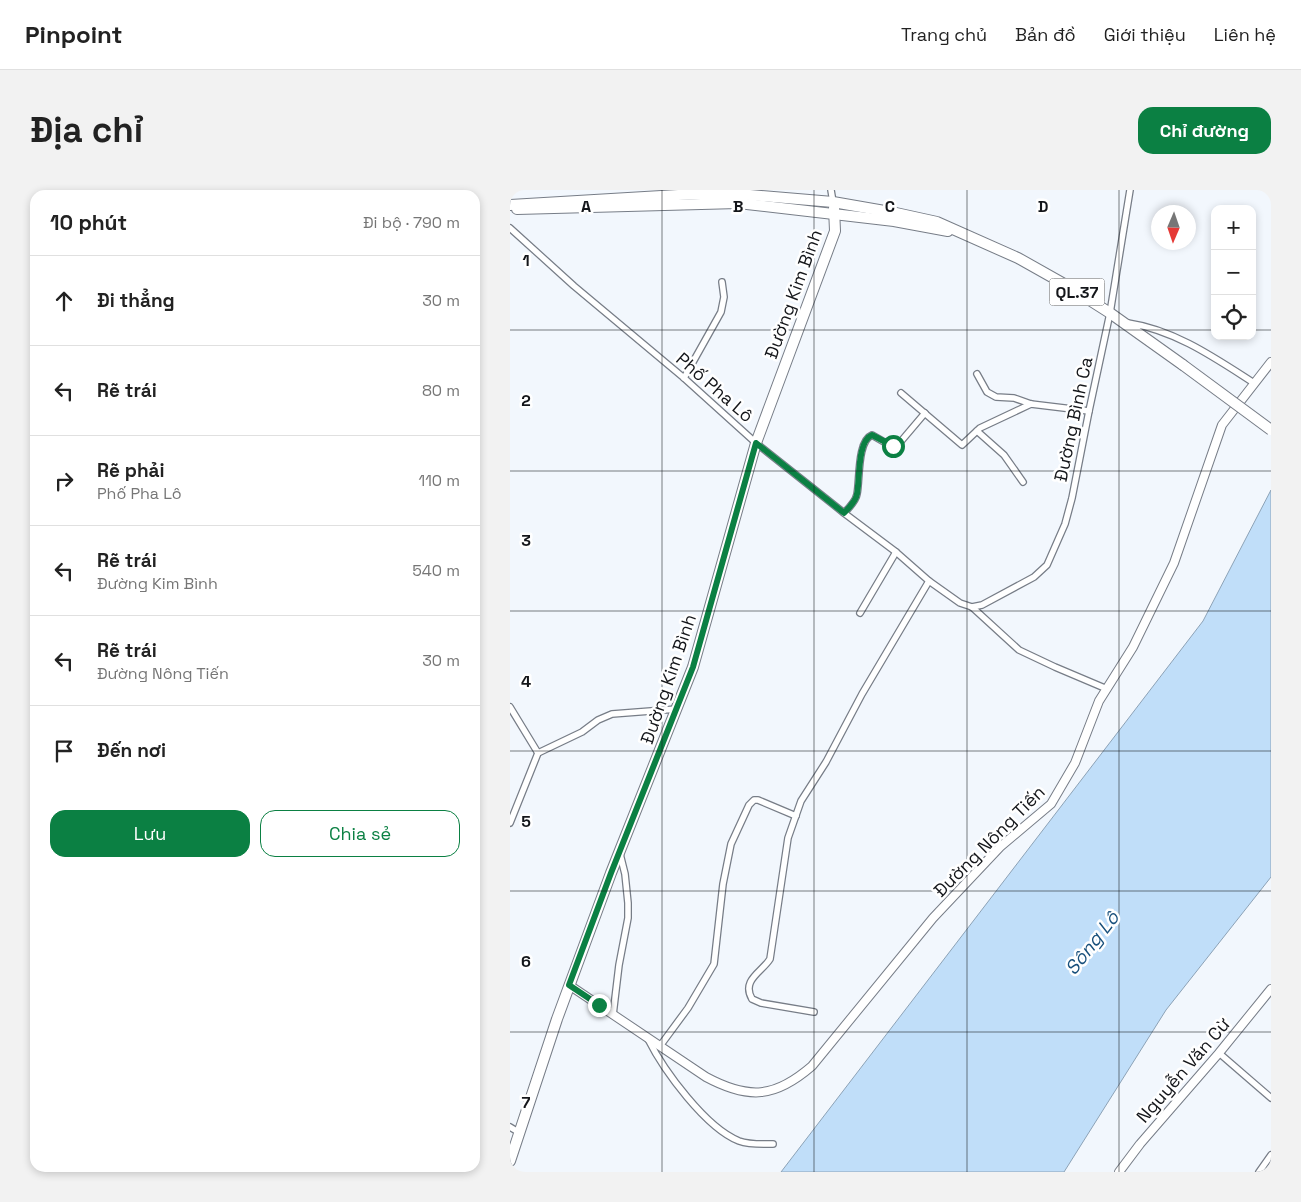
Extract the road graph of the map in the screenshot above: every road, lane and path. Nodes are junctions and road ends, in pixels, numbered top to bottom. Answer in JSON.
{"nodes":[{"id":1,"x":831,"y":190,"type":"edge"},
{"id":2,"x":1130,"y":190,"type":"edge"},
{"id":3,"x":510,"y":205,"type":"edge"},
{"id":4,"x":834,"y":208,"type":"junction"},
{"id":5,"x":510,"y":209,"type":"edge"},
{"id":6,"x":510,"y":228,"type":"edge"},
{"id":7,"x":722,"y":282,"type":"dead end"},
{"id":8,"x":1110,"y":313,"type":"junction"},
{"id":9,"x":1124,"y":322,"type":"junction"},
{"id":10,"x":1271,"y":362,"type":"edge"},
{"id":11,"x":977,"y":374,"type":"dead end"},
{"id":12,"x":684,"y":378,"type":"junction"},
{"id":13,"x":1254,"y":383,"type":"junction"},
{"id":14,"x":901,"y":393,"type":"dead end"},
{"id":15,"x":1031,"y":404,"type":"junction"},
{"id":16,"x":1089,"y":411,"type":"junction"},
{"id":17,"x":925,"y":413,"type":"junction"},
{"id":18,"x":1271,"y":430,"type":"edge"},
{"id":19,"x":977,"y":431,"type":"junction"},
{"id":20,"x":756,"y":443,"type":"junction"},
{"id":21,"x":1023,"y":482,"type":"dead end"},
{"id":22,"x":844,"y":513,"type":"junction"},
{"id":23,"x":896,"y":552,"type":"junction"},
{"id":24,"x":929,"y":581,"type":"junction"},
{"id":25,"x":972,"y":607,"type":"junction"},
{"id":26,"x":860,"y":613,"type":"dead end"},
{"id":27,"x":1107,"y":689,"type":"junction"},
{"id":28,"x":510,"y":707,"type":"edge"},
{"id":29,"x":677,"y":709,"type":"junction"},
{"id":30,"x":538,"y":753,"type":"junction"},
{"id":31,"x":796,"y":816,"type":"junction"},
{"id":32,"x":510,"y":823,"type":"edge"},
{"id":33,"x":620,"y":851,"type":"junction"},
{"id":34,"x":623,"y":872,"type":"junction"},
{"id":35,"x":611,"y":873,"type":"junction"},
{"id":36,"x":569,"y":985,"type":"junction"},
{"id":37,"x":1271,"y":989,"type":"edge"},
{"id":38,"x":814,"y":1012,"type":"dead end"},
{"id":39,"x":613,"y":1015,"type":"junction"},
{"id":40,"x":648,"y":1038,"type":"junction"},
{"id":41,"x":660,"y":1046,"type":"junction"},
{"id":42,"x":1219,"y":1053,"type":"junction"},
{"id":43,"x":1271,"y":1098,"type":"edge"},
{"id":44,"x":510,"y":1127,"type":"edge"},
{"id":45,"x":520,"y":1133,"type":"junction"},
{"id":46,"x":773,"y":1144,"type":"dead end"},
{"id":47,"x":1271,"y":1155,"type":"edge"},
{"id":48,"x":510,"y":1161,"type":"edge"},
{"id":49,"x":1119,"y":1172,"type":"edge"},
{"id":50,"x":1259,"y":1172,"type":"edge"}],
"edges":[{"from":1,"to":4,"type":"street"},
{"from":2,"to":8,"type":"street","name":"Đường Bình Ca"},
{"from":3,"to":4,"type":"main road","number":"QL.37"},
{"from":4,"to":5,"type":"main road","number":"QL.37"},
{"from":4,"to":8,"type":"main road","number":"QL.37"},
{"from":4,"to":20,"type":"main road","name":"Đường Kim Bình"},
{"from":6,"to":12,"type":"street","name":"Phố Pha Lô"},
{"from":7,"to":12,"type":"street"},
{"from":8,"to":9,"type":"main road","number":"QL.37"},
{"from":8,"to":16,"type":"street","name":"Đường Bình Ca"},
{"from":9,"to":13,"type":"street"},
{"from":9,"to":18,"type":"main road","number":"QL.37","bridge":true},
{"from":10,"to":13,"type":"street","name":"Đường Nông Tiến"},
{"from":11,"to":15,"type":"street"},
{"from":12,"to":20,"type":"street","name":"Phố Pha Lô"},
{"from":13,"to":27,"type":"street","name":"Đường Nông Tiến"},
{"from":14,"to":17,"type":"street"},
{"from":15,"to":16,"type":"street"},
{"from":15,"to":19,"type":"street"},
{"from":16,"to":25,"type":"street","name":"Đường Bình Ca"},
{"from":17,"to":19,"type":"street"},
{"from":17,"to":22,"type":"street"},
{"from":19,"to":21,"type":"street"},
{"from":20,"to":22,"type":"street","name":"Phố Pha Lô"},
{"from":20,"to":29,"type":"main road","name":"Đường Kim Bình"},
{"from":22,"to":23,"type":"street","name":"Phố Pha Lô"},
{"from":23,"to":24,"type":"street","name":"Phố Pha Lô"},
{"from":23,"to":26,"type":"street"},
{"from":24,"to":25,"type":"street","name":"Phố Pha Lô"},
{"from":24,"to":31,"type":"street"},
{"from":25,"to":27,"type":"street","name":"Phố Pha Lô"},
{"from":27,"to":41,"type":"street","name":"Đường Nông Tiến"},
{"from":28,"to":30,"type":"street"},
{"from":29,"to":30,"type":"street"},
{"from":29,"to":33,"type":"main road","name":"Đường Kim Bình"},
{"from":30,"to":32,"type":"street"},
{"from":31,"to":38,"type":"street"},
{"from":31,"to":41,"type":"street"},
{"from":33,"to":34,"type":"street"},
{"from":33,"to":35,"type":"main road","name":"Đường Kim Bình"},
{"from":34,"to":35,"type":"street"},
{"from":34,"to":39,"type":"street"},
{"from":35,"to":36,"type":"main road","name":"Đường Kim Bình"},
{"from":36,"to":39,"type":"street","name":"Đường Nông Tiến"},
{"from":36,"to":45,"type":"main road","name":"Đường Kim Bình"},
{"from":37,"to":42,"type":"street","name":"Nguyễn Văn Cừ"},
{"from":39,"to":40,"type":"street","name":"Đường Nông Tiến"},
{"from":40,"to":41,"type":"street","name":"Đường Nông Tiến"},
{"from":40,"to":46,"type":"street"},
{"from":42,"to":43,"type":"street"},
{"from":42,"to":49,"type":"street","name":"Nguyễn Văn Cừ"},
{"from":44,"to":45,"type":"street"},
{"from":45,"to":48,"type":"main road","name":"Đường Kim Bình"},
{"from":47,"to":50,"type":"street"}]}
